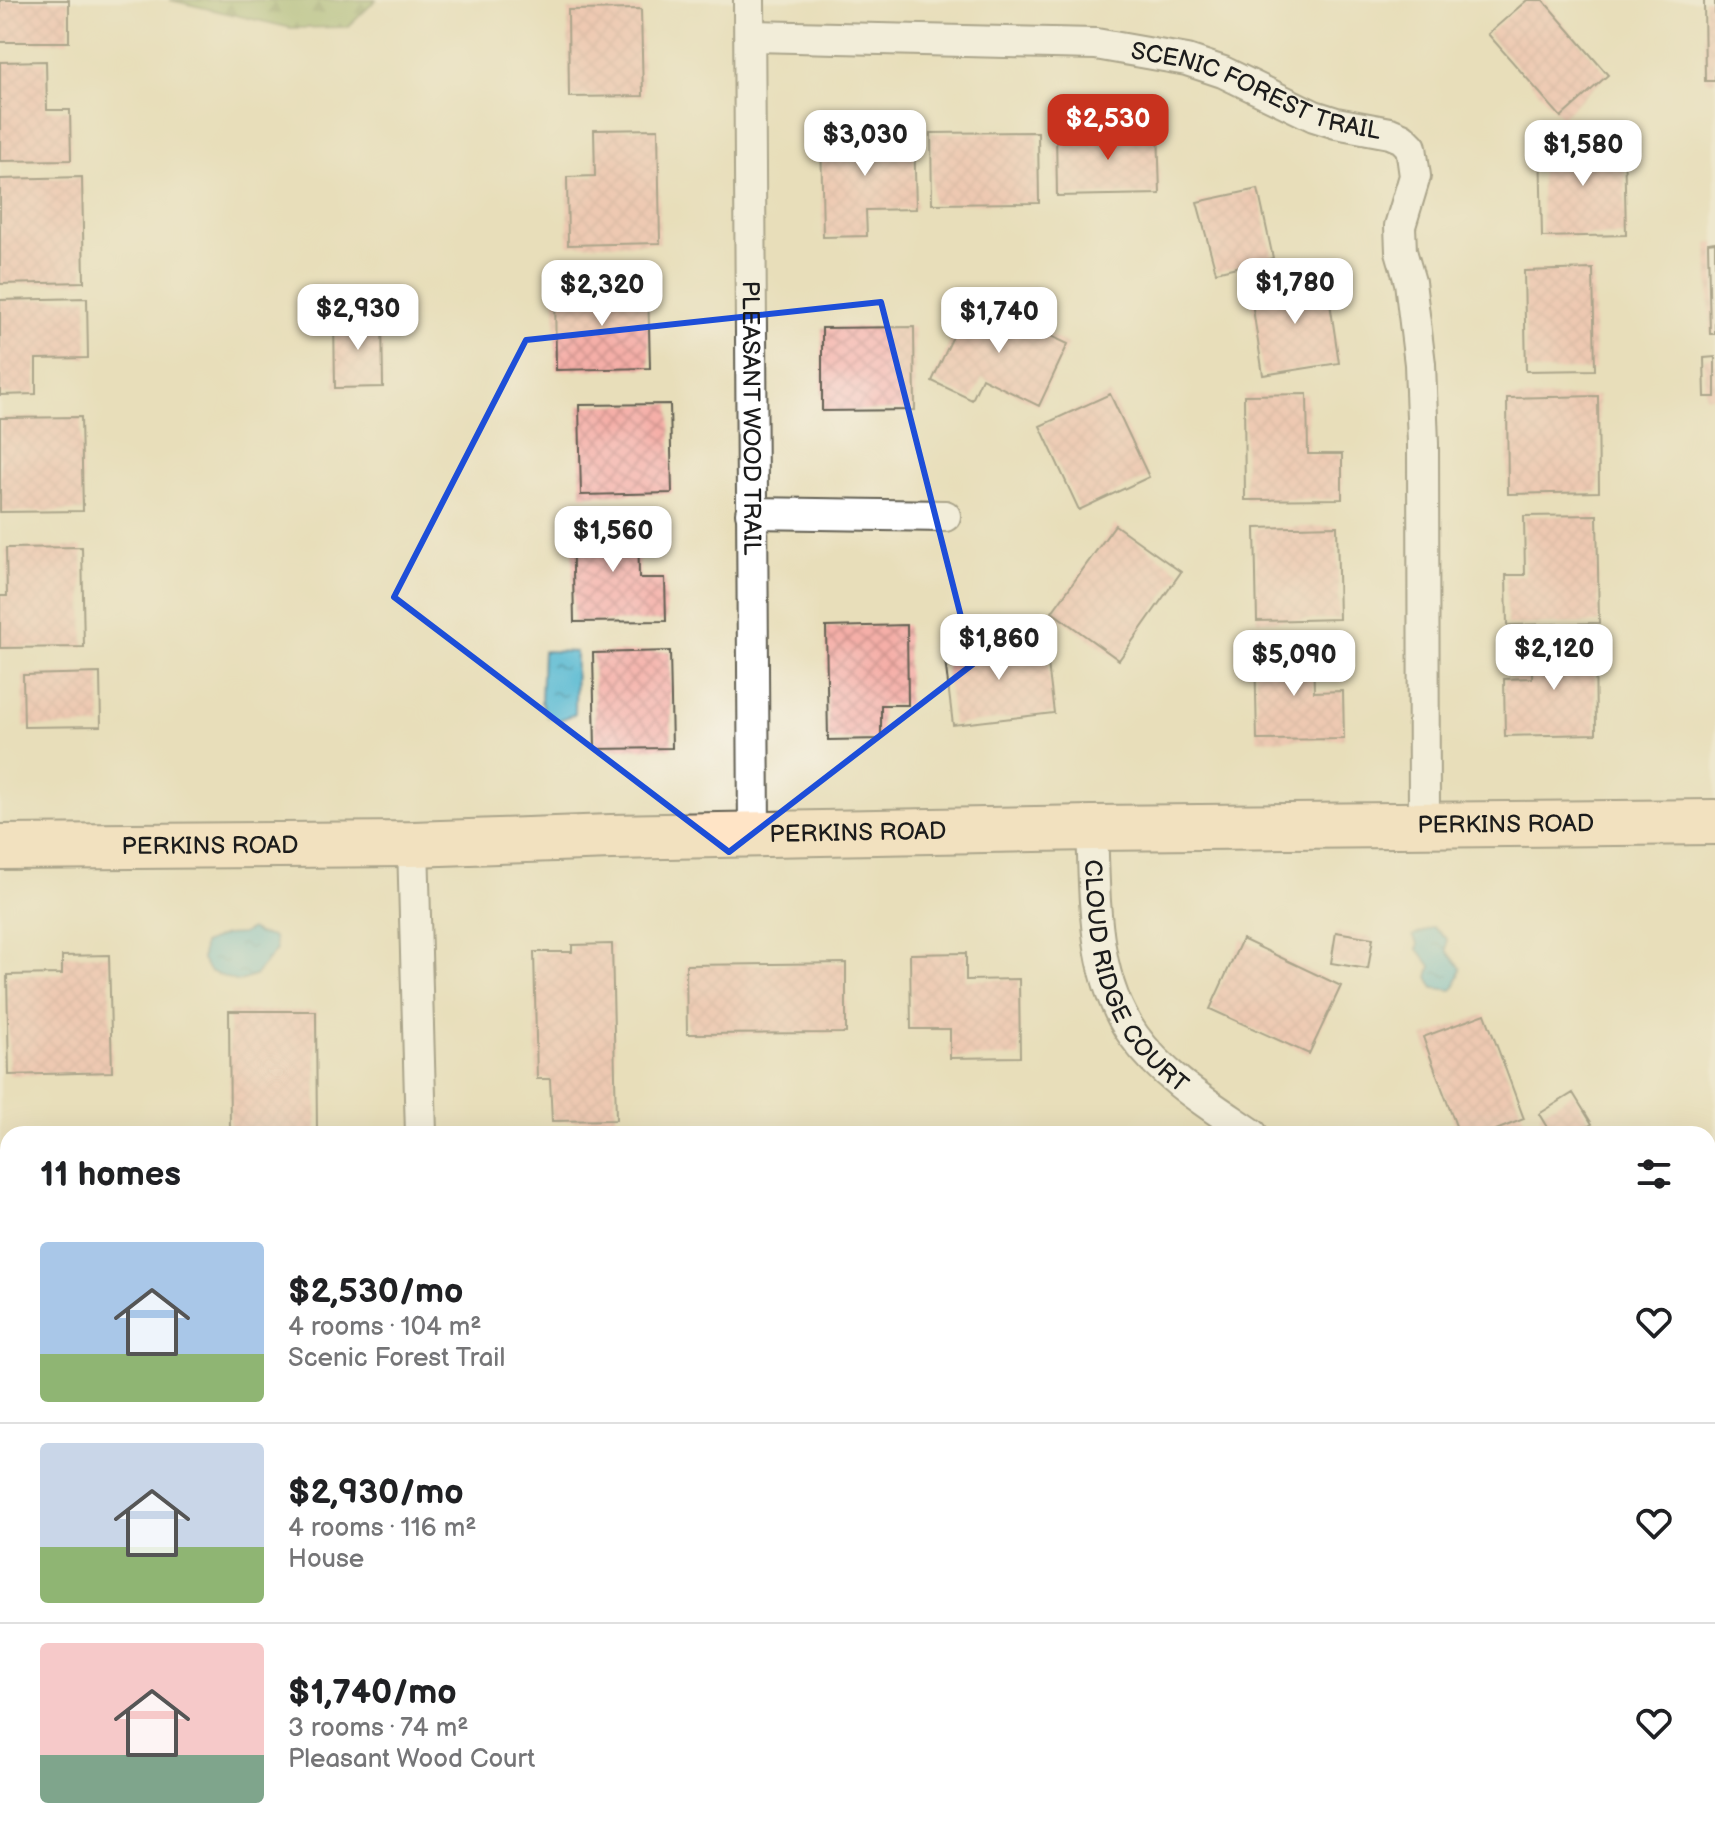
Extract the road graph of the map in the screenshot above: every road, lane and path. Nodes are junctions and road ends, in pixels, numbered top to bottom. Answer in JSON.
{"nodes":[{"id":1,"x":749,"y":0,"type":"edge"},
{"id":2,"x":750,"y":36,"type":"junction"},
{"id":3,"x":751,"y":513,"type":"junction"},
{"id":4,"x":945,"y":516,"type":"dead end"},
{"id":5,"x":1715,"y":822,"type":"edge"},
{"id":6,"x":1424,"y":825,"type":"junction"},
{"id":7,"x":1092,"y":828,"type":"junction"},
{"id":8,"x":754,"y":834,"type":"junction"},
{"id":9,"x":413,"y":844,"type":"junction"},
{"id":10,"x":0,"y":847,"type":"edge"},
{"id":11,"x":421,"y":1126,"type":"edge"},
{"id":12,"x":1240,"y":1126,"type":"edge"}],
"edges":[{"from":1,"to":2,"type":"street","name":"PLEASANT WOOD TRAIL"},
{"from":2,"to":3,"type":"street","name":"PLEASANT WOOD TRAIL"},
{"from":2,"to":6,"type":"street","name":"SCENIC FOREST TRAIL"},
{"from":3,"to":4,"type":"street"},
{"from":3,"to":8,"type":"street","name":"PLEASANT WOOD TRAIL"},
{"from":5,"to":6,"type":"main road","name":"PERKINS ROAD"},
{"from":6,"to":7,"type":"main road","name":"PERKINS ROAD"},
{"from":7,"to":8,"type":"main road","name":"PERKINS ROAD"},
{"from":7,"to":12,"type":"street","name":"CLOUD RIDGE COURT"},
{"from":8,"to":9,"type":"main road","name":"PERKINS ROAD"},
{"from":9,"to":10,"type":"main road","name":"PERKINS ROAD"},
{"from":9,"to":11,"type":"street"}]}
